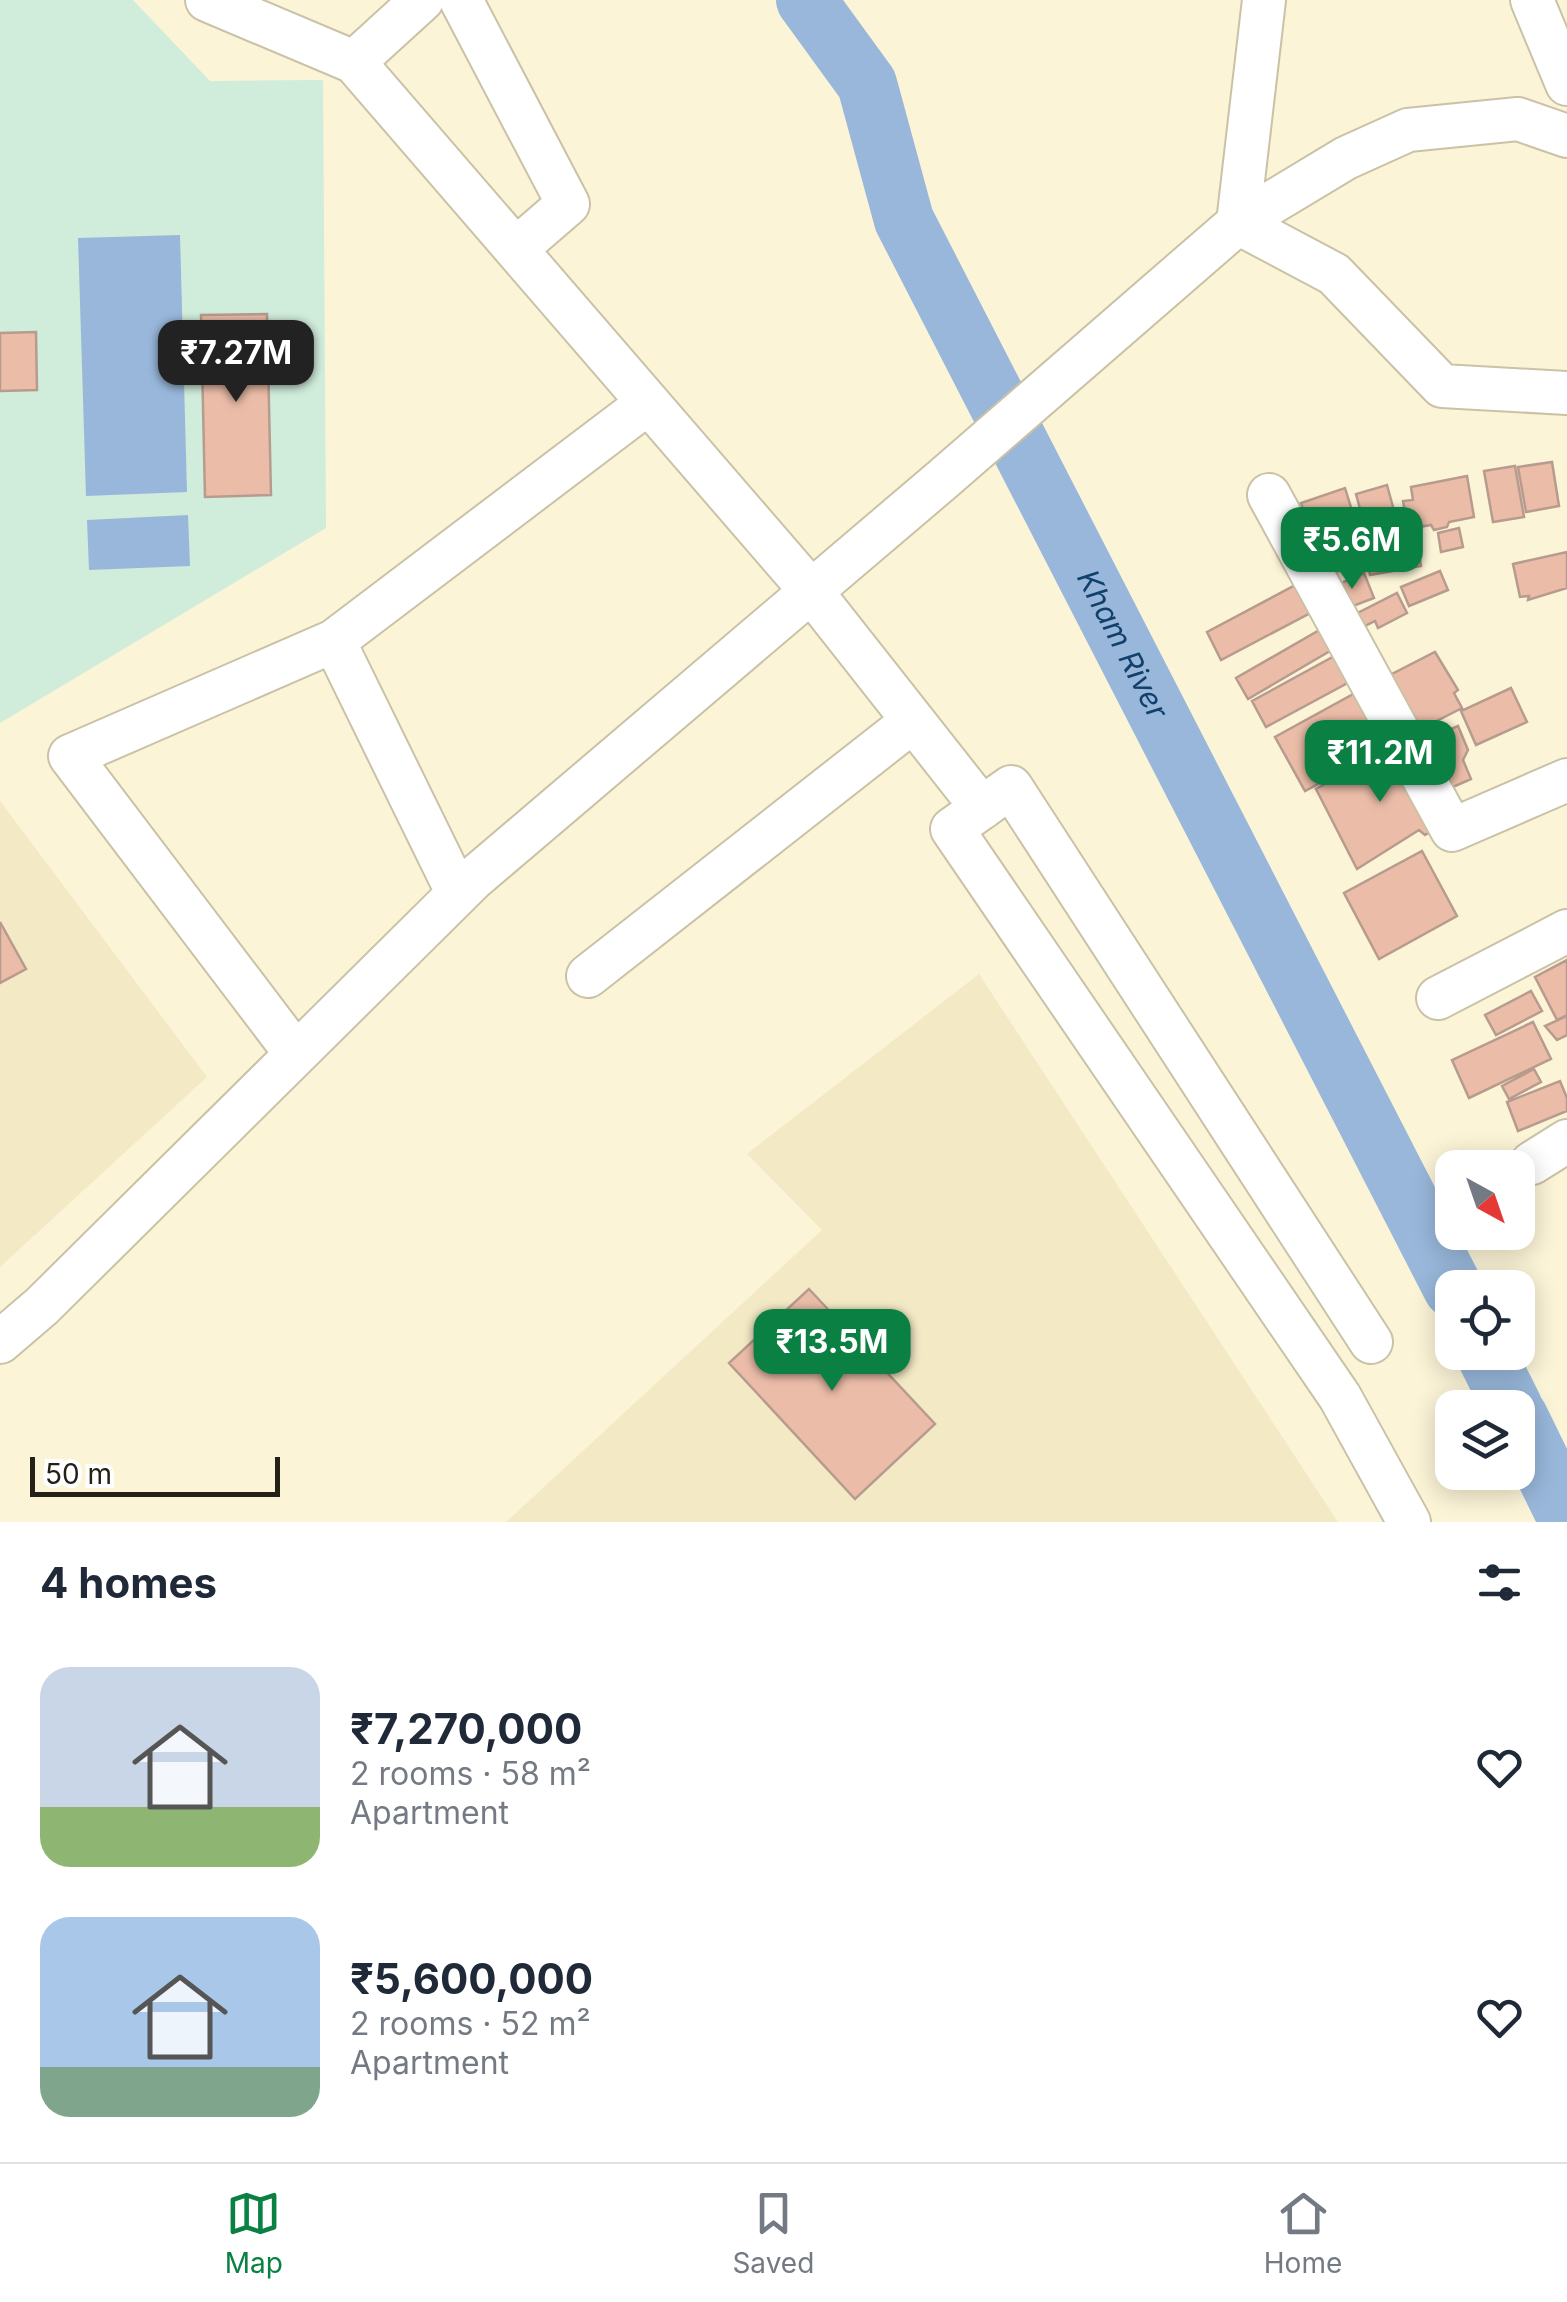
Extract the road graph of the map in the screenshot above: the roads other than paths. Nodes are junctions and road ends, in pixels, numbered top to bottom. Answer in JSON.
{"nodes":[{"id":1,"x":207,"y":0,"type":"edge"},
{"id":2,"x":422,"y":0,"type":"edge"},
{"id":3,"x":461,"y":0,"type":"edge"},
{"id":4,"x":1264,"y":0,"type":"edge"},
{"id":5,"x":1532,"y":0,"type":"edge"},
{"id":6,"x":354,"y":62,"type":"junction"},
{"id":7,"x":1567,"y":84,"type":"edge"},
{"id":8,"x":1567,"y":136,"type":"edge"},
{"id":9,"x":1238,"y":223,"type":"junction"},
{"id":10,"x":516,"y":250,"type":"junction"},
{"id":11,"x":1567,"y":393,"type":"edge"},
{"id":12,"x":648,"y":403,"type":"junction"},
{"id":13,"x":1269,"y":495,"type":"dead end"},
{"id":14,"x":811,"y":592,"type":"junction"},
{"id":15,"x":334,"y":641,"type":"junction"},
{"id":16,"x":913,"y":721,"type":"junction"},
{"id":17,"x":1567,"y":780,"type":"edge"},
{"id":18,"x":982,"y":808,"type":"junction"},
{"id":19,"x":458,"y":894,"type":"junction"},
{"id":20,"x":1567,"y":931,"type":"edge"},
{"id":21,"x":588,"y":976,"type":"dead end"},
{"id":22,"x":1438,"y":998,"type":"dead end"},
{"id":23,"x":296,"y":1054,"type":"junction"},
{"id":24,"x":0,"y":1342,"type":"edge"},
{"id":25,"x":1371,"y":1342,"type":"dead end"},
{"id":26,"x":1409,"y":1522,"type":"edge"}],
"edges":[{"from":1,"to":6,"type":"street"},
{"from":2,"to":6,"type":"street"},
{"from":3,"to":10,"type":"street"},
{"from":4,"to":9,"type":"street"},
{"from":5,"to":7,"type":"street"},
{"from":6,"to":10,"type":"street"},
{"from":8,"to":9,"type":"street"},
{"from":9,"to":11,"type":"street"},
{"from":9,"to":14,"type":"street"},
{"from":10,"to":12,"type":"street"},
{"from":12,"to":14,"type":"street"},
{"from":12,"to":15,"type":"street"},
{"from":13,"to":17,"type":"street"},
{"from":14,"to":16,"type":"street"},
{"from":14,"to":19,"type":"street"},
{"from":15,"to":19,"type":"street"},
{"from":15,"to":23,"type":"street"},
{"from":16,"to":18,"type":"street"},
{"from":16,"to":21,"type":"street"},
{"from":18,"to":25,"type":"street"},
{"from":18,"to":26,"type":"street"},
{"from":19,"to":23,"type":"street"},
{"from":20,"to":22,"type":"street"},
{"from":23,"to":24,"type":"street"}]}
